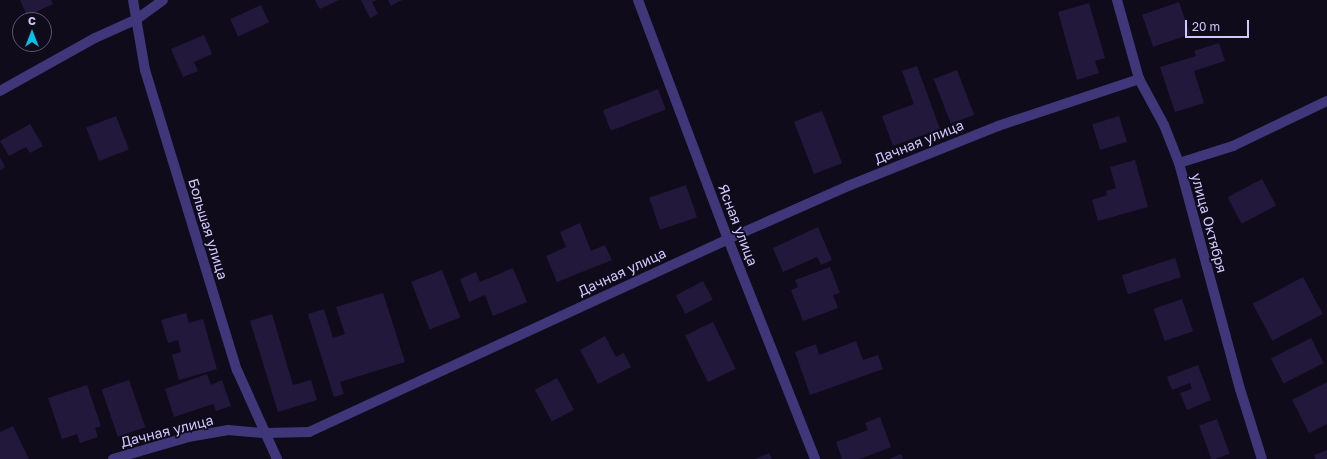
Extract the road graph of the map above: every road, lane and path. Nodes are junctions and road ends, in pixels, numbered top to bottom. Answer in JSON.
{"nodes":[{"id":1,"x":133,"y":0,"type":"edge"},
{"id":2,"x":163,"y":0,"type":"edge"},
{"id":3,"x":638,"y":0,"type":"edge"},
{"id":4,"x":1117,"y":0,"type":"edge"},
{"id":5,"x":137,"y":19,"type":"junction"},
{"id":6,"x":1139,"y":79,"type":"junction"},
{"id":7,"x":0,"y":91,"type":"edge"},
{"id":8,"x":1327,"y":101,"type":"edge"},
{"id":9,"x":1179,"y":164,"type":"junction"},
{"id":10,"x":728,"y":239,"type":"junction"},
{"id":11,"x":266,"y":433,"type":"junction"},
{"id":12,"x":113,"y":459,"type":"edge"},
{"id":13,"x":277,"y":459,"type":"edge"},
{"id":14,"x":815,"y":459,"type":"edge"},
{"id":15,"x":1262,"y":459,"type":"edge"}],
"edges":[{"from":1,"to":5,"type":"street","name":"Большая улица"},
{"from":2,"to":5,"type":"street"},
{"from":3,"to":10,"type":"street","name":"Ясная улица"},
{"from":4,"to":6,"type":"street","name":"улица Октября"},
{"from":5,"to":7,"type":"street"},
{"from":5,"to":11,"type":"street","name":"Большая улица"},
{"from":6,"to":9,"type":"street","name":"улица Октября"},
{"from":6,"to":10,"type":"street","name":"Дачная улица"},
{"from":8,"to":9,"type":"street"},
{"from":9,"to":15,"type":"street","name":"улица Октября"},
{"from":10,"to":11,"type":"street","name":"Дачная улица"},
{"from":10,"to":14,"type":"street","name":"Ясная улица"},
{"from":11,"to":12,"type":"street","name":"Дачная улица"},
{"from":11,"to":13,"type":"street","name":"Большая улица"}]}
